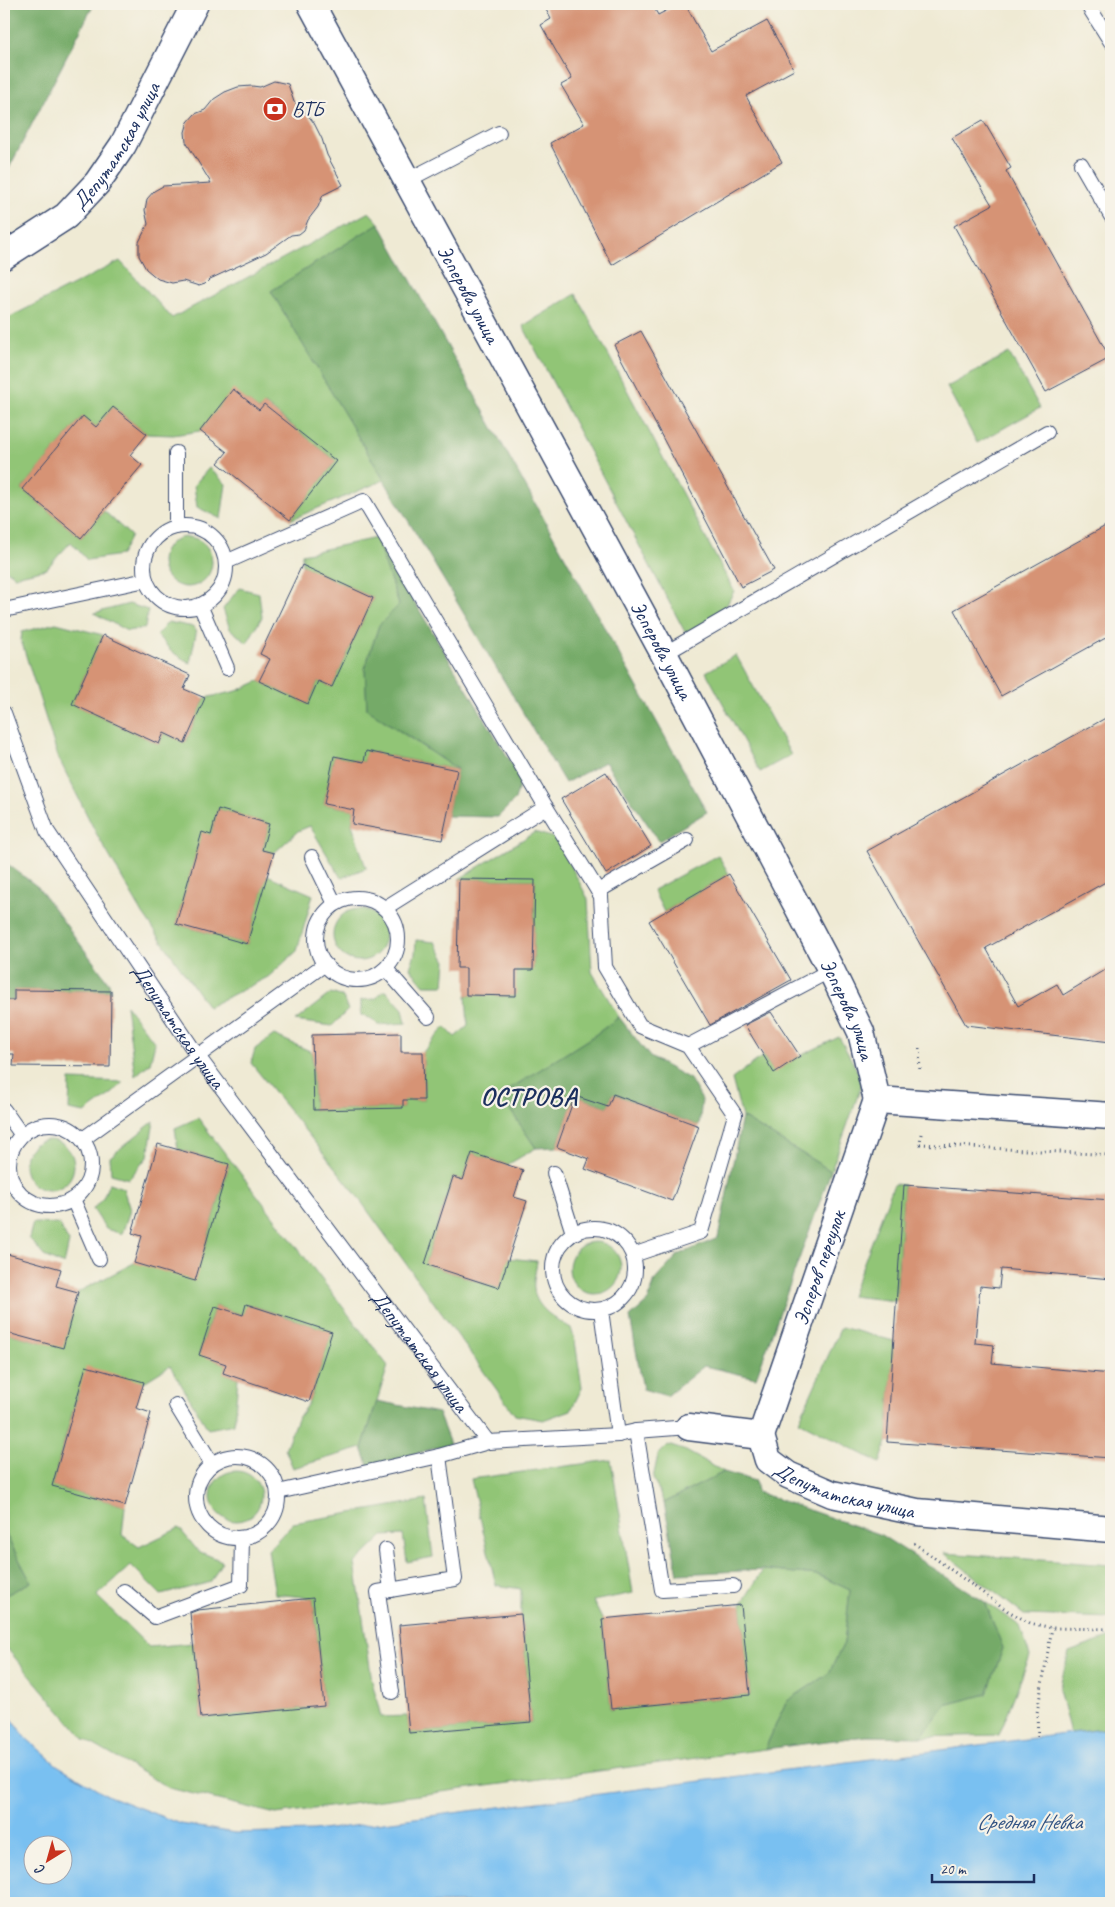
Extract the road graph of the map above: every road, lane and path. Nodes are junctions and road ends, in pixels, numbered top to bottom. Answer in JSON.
{"nodes":[{"id":1,"x":195,"y":4,"type":"edge"},
{"id":2,"x":310,"y":4,"type":"edge"},
{"id":3,"x":1088,"y":4,"type":"edge"},
{"id":4,"x":1111,"y":42,"type":"edge"},
{"id":5,"x":499,"y":133,"type":"dead end"},
{"id":6,"x":1081,"y":164,"type":"dead end"},
{"id":7,"x":408,"y":180,"type":"junction"},
{"id":8,"x":1111,"y":215,"type":"edge"},
{"id":9,"x":4,"y":256,"type":"edge"},
{"id":10,"x":1047,"y":432,"type":"dead end"},
{"id":11,"x":176,"y":454,"type":"dead end"},
{"id":12,"x":176,"y":527,"type":"junction"},
{"id":13,"x":226,"y":562,"type":"junction"},
{"id":14,"x":146,"y":580,"type":"junction"},
{"id":15,"x":200,"y":605,"type":"junction"},
{"id":16,"x":4,"y":610,"type":"edge"},
{"id":17,"x":664,"y":654,"type":"junction"},
{"id":18,"x":227,"y":668,"type":"dead end"},
{"id":19,"x":4,"y":713,"type":"edge"},
{"id":20,"x":546,"y":807,"type":"junction"},
{"id":21,"x":687,"y":840,"type":"dead end"},
{"id":22,"x":312,"y":857,"type":"dead end"},
{"id":23,"x":598,"y":891,"type":"junction"},
{"id":24,"x":334,"y":904,"type":"junction"},
{"id":25,"x":385,"y":908,"type":"junction"},
{"id":26,"x":325,"y":964,"type":"junction"},
{"id":27,"x":386,"y":969,"type":"junction"},
{"id":28,"x":831,"y":970,"type":"junction"},
{"id":29,"x":428,"y":1017,"type":"dead end"},
{"id":30,"x":688,"y":1046,"type":"junction"},
{"id":31,"x":197,"y":1055,"type":"junction"},
{"id":32,"x":877,"y":1100,"type":"junction"},
{"id":33,"x":4,"y":1110,"type":"edge"},
{"id":34,"x":1111,"y":1116,"type":"edge"},
{"id":35,"x":21,"y":1134,"type":"junction"},
{"id":36,"x":83,"y":1139,"type":"junction"},
{"id":37,"x":554,"y":1174,"type":"dead end"},
{"id":38,"x":73,"y":1199,"type":"junction"},
{"id":39,"x":573,"y":1233,"type":"junction"},
{"id":40,"x":633,"y":1255,"type":"junction"},
{"id":41,"x":99,"y":1259,"type":"dead end"},
{"id":42,"x":601,"y":1310,"type":"junction"},
{"id":43,"x":176,"y":1405,"type":"dead end"},
{"id":44,"x":689,"y":1427,"type":"joint"},
{"id":45,"x":636,"y":1431,"type":"junction"},
{"id":46,"x":618,"y":1435,"type":"junction"},
{"id":47,"x":761,"y":1436,"type":"junction"},
{"id":48,"x":488,"y":1442,"type":"junction"},
{"id":49,"x":439,"y":1456,"type":"junction"},
{"id":50,"x":212,"y":1464,"type":"junction"},
{"id":51,"x":278,"y":1492,"type":"junction"},
{"id":52,"x":1111,"y":1528,"type":"edge"},
{"id":53,"x":242,"y":1538,"type":"junction"},
{"id":54,"x":912,"y":1542,"type":"dead end"},
{"id":55,"x":386,"y":1550,"type":"dead end"},
{"id":56,"x":733,"y":1586,"type":"dead end"},
{"id":57,"x":391,"y":1590,"type":"junction"},
{"id":58,"x":124,"y":1591,"type":"dead end"},
{"id":59,"x":1052,"y":1628,"type":"junction"},
{"id":60,"x":1111,"y":1628,"type":"edge"},
{"id":61,"x":392,"y":1692,"type":"dead end"},
{"id":62,"x":1038,"y":1737,"type":"dead end"}],
"edges":[{"from":1,"to":9,"type":"street","name":"Депутатская улица"},
{"from":2,"to":7,"type":"street","name":"Эсперова улица"},
{"from":3,"to":4,"type":"lane"},
{"from":5,"to":7,"type":"lane"},
{"from":6,"to":8,"type":"lane"},
{"from":7,"to":17,"type":"street","name":"Эсперова улица"},
{"from":10,"to":17,"type":"lane"},
{"from":11,"to":12,"type":"lane"},
{"from":12,"to":13,"type":"lane"},
{"from":12,"to":14,"type":"lane"},
{"from":13,"to":15,"type":"lane"},
{"from":13,"to":20,"type":"lane"},
{"from":14,"to":15,"type":"lane"},
{"from":14,"to":16,"type":"lane"},
{"from":15,"to":18,"type":"lane"},
{"from":17,"to":28,"type":"street","name":"Эсперова улица"},
{"from":19,"to":31,"type":"lane","name":"Депутатская улица"},
{"from":20,"to":23,"type":"lane"},
{"from":20,"to":25,"type":"lane"},
{"from":21,"to":23,"type":"lane"},
{"from":22,"to":24,"type":"lane"},
{"from":23,"to":30,"type":"lane"},
{"from":24,"to":25,"type":"lane"},
{"from":24,"to":26,"type":"lane"},
{"from":25,"to":27,"type":"lane"},
{"from":26,"to":27,"type":"lane"},
{"from":26,"to":31,"type":"lane"},
{"from":27,"to":29,"type":"lane"},
{"from":28,"to":30,"type":"lane"},
{"from":28,"to":32,"type":"street","name":"Эсперова улица"},
{"from":30,"to":40,"type":"lane"},
{"from":31,"to":36,"type":"lane"},
{"from":31,"to":48,"type":"lane","name":"Депутатская улица"},
{"from":32,"to":34,"type":"street"},
{"from":32,"to":47,"type":"street","name":"Эсперов переулок"},
{"from":33,"to":35,"type":"lane"},
{"from":35,"to":36,"type":"lane"},
{"from":35,"to":38,"type":"lane"},
{"from":36,"to":38,"type":"lane"},
{"from":37,"to":39,"type":"lane"},
{"from":38,"to":41,"type":"lane"},
{"from":39,"to":40,"type":"lane"},
{"from":39,"to":42,"type":"lane"},
{"from":40,"to":42,"type":"lane"},
{"from":42,"to":46,"type":"lane"},
{"from":43,"to":50,"type":"lane"},
{"from":44,"to":45,"type":"lane","name":"Депутатская улица"},
{"from":44,"to":47,"type":"street","name":"Депутатская улица"},
{"from":45,"to":46,"type":"lane","name":"Депутатская улица"},
{"from":45,"to":56,"type":"lane"},
{"from":46,"to":48,"type":"lane","name":"Депутатская улица"},
{"from":47,"to":52,"type":"street","name":"Депутатская улица"},
{"from":48,"to":49,"type":"lane"},
{"from":49,"to":51,"type":"lane"},
{"from":49,"to":57,"type":"lane"},
{"from":50,"to":51,"type":"lane"},
{"from":50,"to":53,"type":"lane"},
{"from":51,"to":53,"type":"lane"},
{"from":53,"to":58,"type":"lane"},
{"from":54,"to":59,"type":"path"},
{"from":55,"to":57,"type":"lane"},
{"from":57,"to":61,"type":"lane"},
{"from":59,"to":60,"type":"path"},
{"from":59,"to":62,"type":"path"}]}
